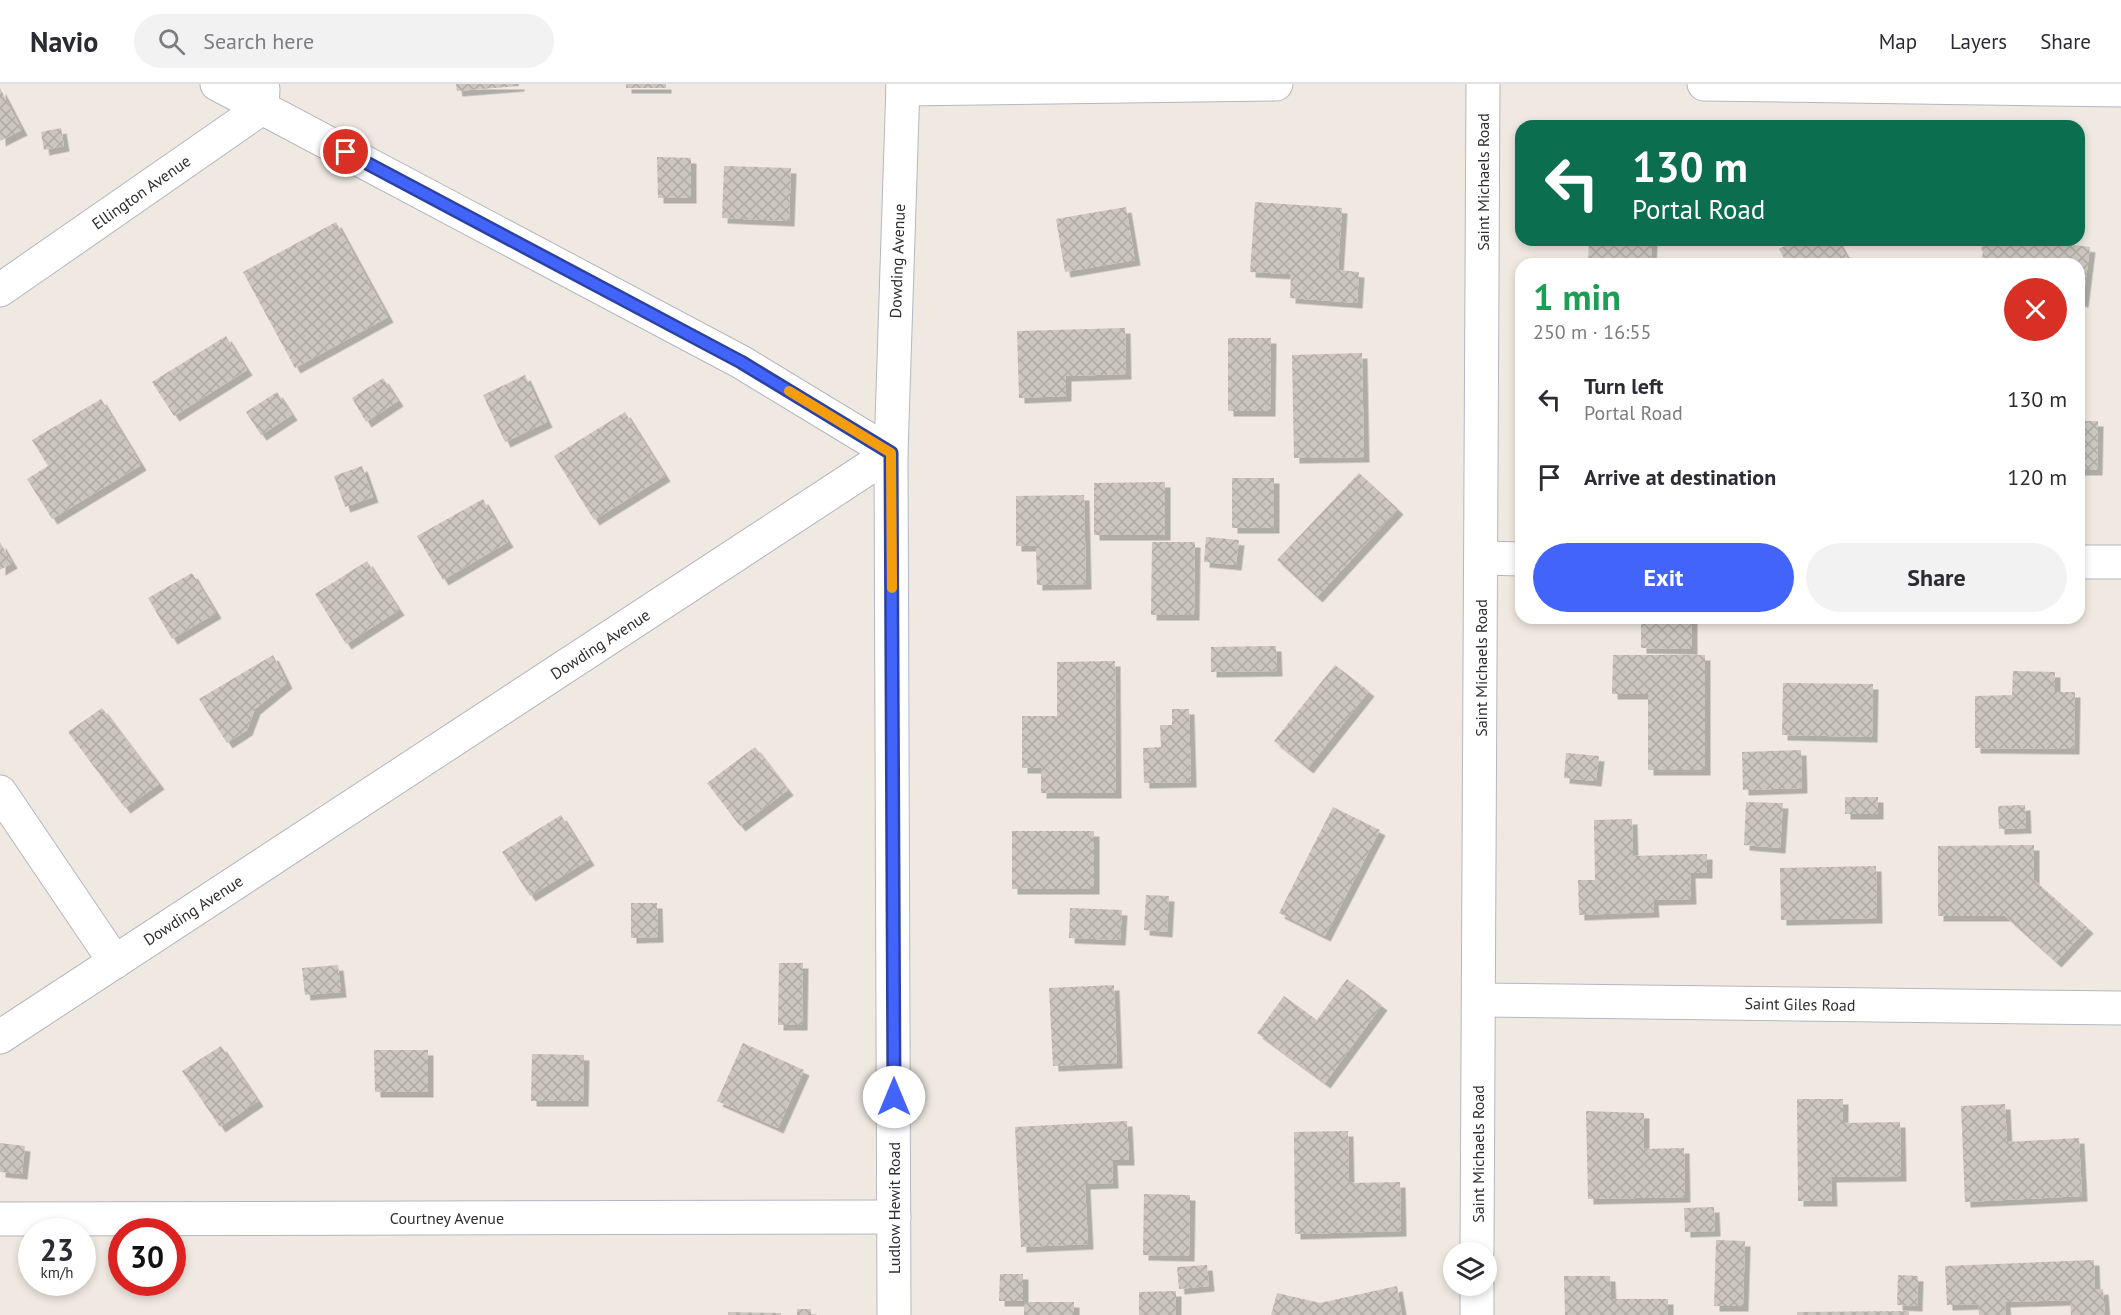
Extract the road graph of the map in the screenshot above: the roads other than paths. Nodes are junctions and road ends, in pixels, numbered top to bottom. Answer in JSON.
{"nodes":[{"id":1,"x":218,"y":84,"type":"edge"},
{"id":2,"x":1276,"y":84,"type":"edge"},
{"id":3,"x":1483,"y":84,"type":"edge"},
{"id":4,"x":1704,"y":84,"type":"edge"},
{"id":5,"x":903,"y":86,"type":"edge"},
{"id":6,"x":2061,"y":86,"type":"edge"},
{"id":7,"x":2121,"y":90,"type":"edge"},
{"id":8,"x":263,"y":96,"type":"edge"},
{"id":9,"x":0,"y":290,"type":"edge"},
{"id":10,"x":891,"y":453,"type":"junction"},
{"id":11,"x":1481,"y":558,"type":"junction"},
{"id":12,"x":1515,"y":559,"type":"edge"},
{"id":13,"x":2085,"y":562,"type":"edge"},
{"id":14,"x":2121,"y":562,"type":"edge"},
{"id":15,"x":0,"y":792,"type":"edge"},
{"id":16,"x":115,"y":962,"type":"junction"},
{"id":17,"x":1479,"y":1000,"type":"junction"},
{"id":18,"x":2121,"y":1008,"type":"edge"},
{"id":19,"x":0,"y":1037,"type":"edge"},
{"id":20,"x":894,"y":1217,"type":"junction"},
{"id":21,"x":0,"y":1219,"type":"edge"},
{"id":22,"x":1478,"y":1242,"type":"edge"},
{"id":23,"x":1477,"y":1296,"type":"edge"},
{"id":24,"x":894,"y":1315,"type":"edge"},
{"id":25,"x":1477,"y":1315,"type":"edge"}],
"edges":[{"from":1,"to":8,"type":"street"},
{"from":2,"to":5,"type":"street"},
{"from":3,"to":11,"type":"street","name":"Saint Michaels Road"},
{"from":4,"to":6,"type":"street"},
{"from":5,"to":10,"type":"street","name":"Dowding Avenue"},
{"from":6,"to":7,"type":"street"},
{"from":8,"to":9,"type":"street","name":"Ellington Avenue"},
{"from":8,"to":10,"type":"street"},
{"from":10,"to":16,"type":"street","name":"Dowding Avenue"},
{"from":10,"to":20,"type":"street","name":"Ludlow Hewit Road"},
{"from":11,"to":12,"type":"street"},
{"from":11,"to":17,"type":"street","name":"Saint Michaels Road"},
{"from":13,"to":14,"type":"street"},
{"from":15,"to":16,"type":"street"},
{"from":16,"to":19,"type":"street","name":"Dowding Avenue"},
{"from":17,"to":18,"type":"street","name":"Saint Giles Road"},
{"from":17,"to":22,"type":"street","name":"Saint Michaels Road"},
{"from":20,"to":21,"type":"street","name":"Courtney Avenue"},
{"from":20,"to":24,"type":"street","name":"Ludlow Hewit Road"},
{"from":23,"to":25,"type":"street"}]}
